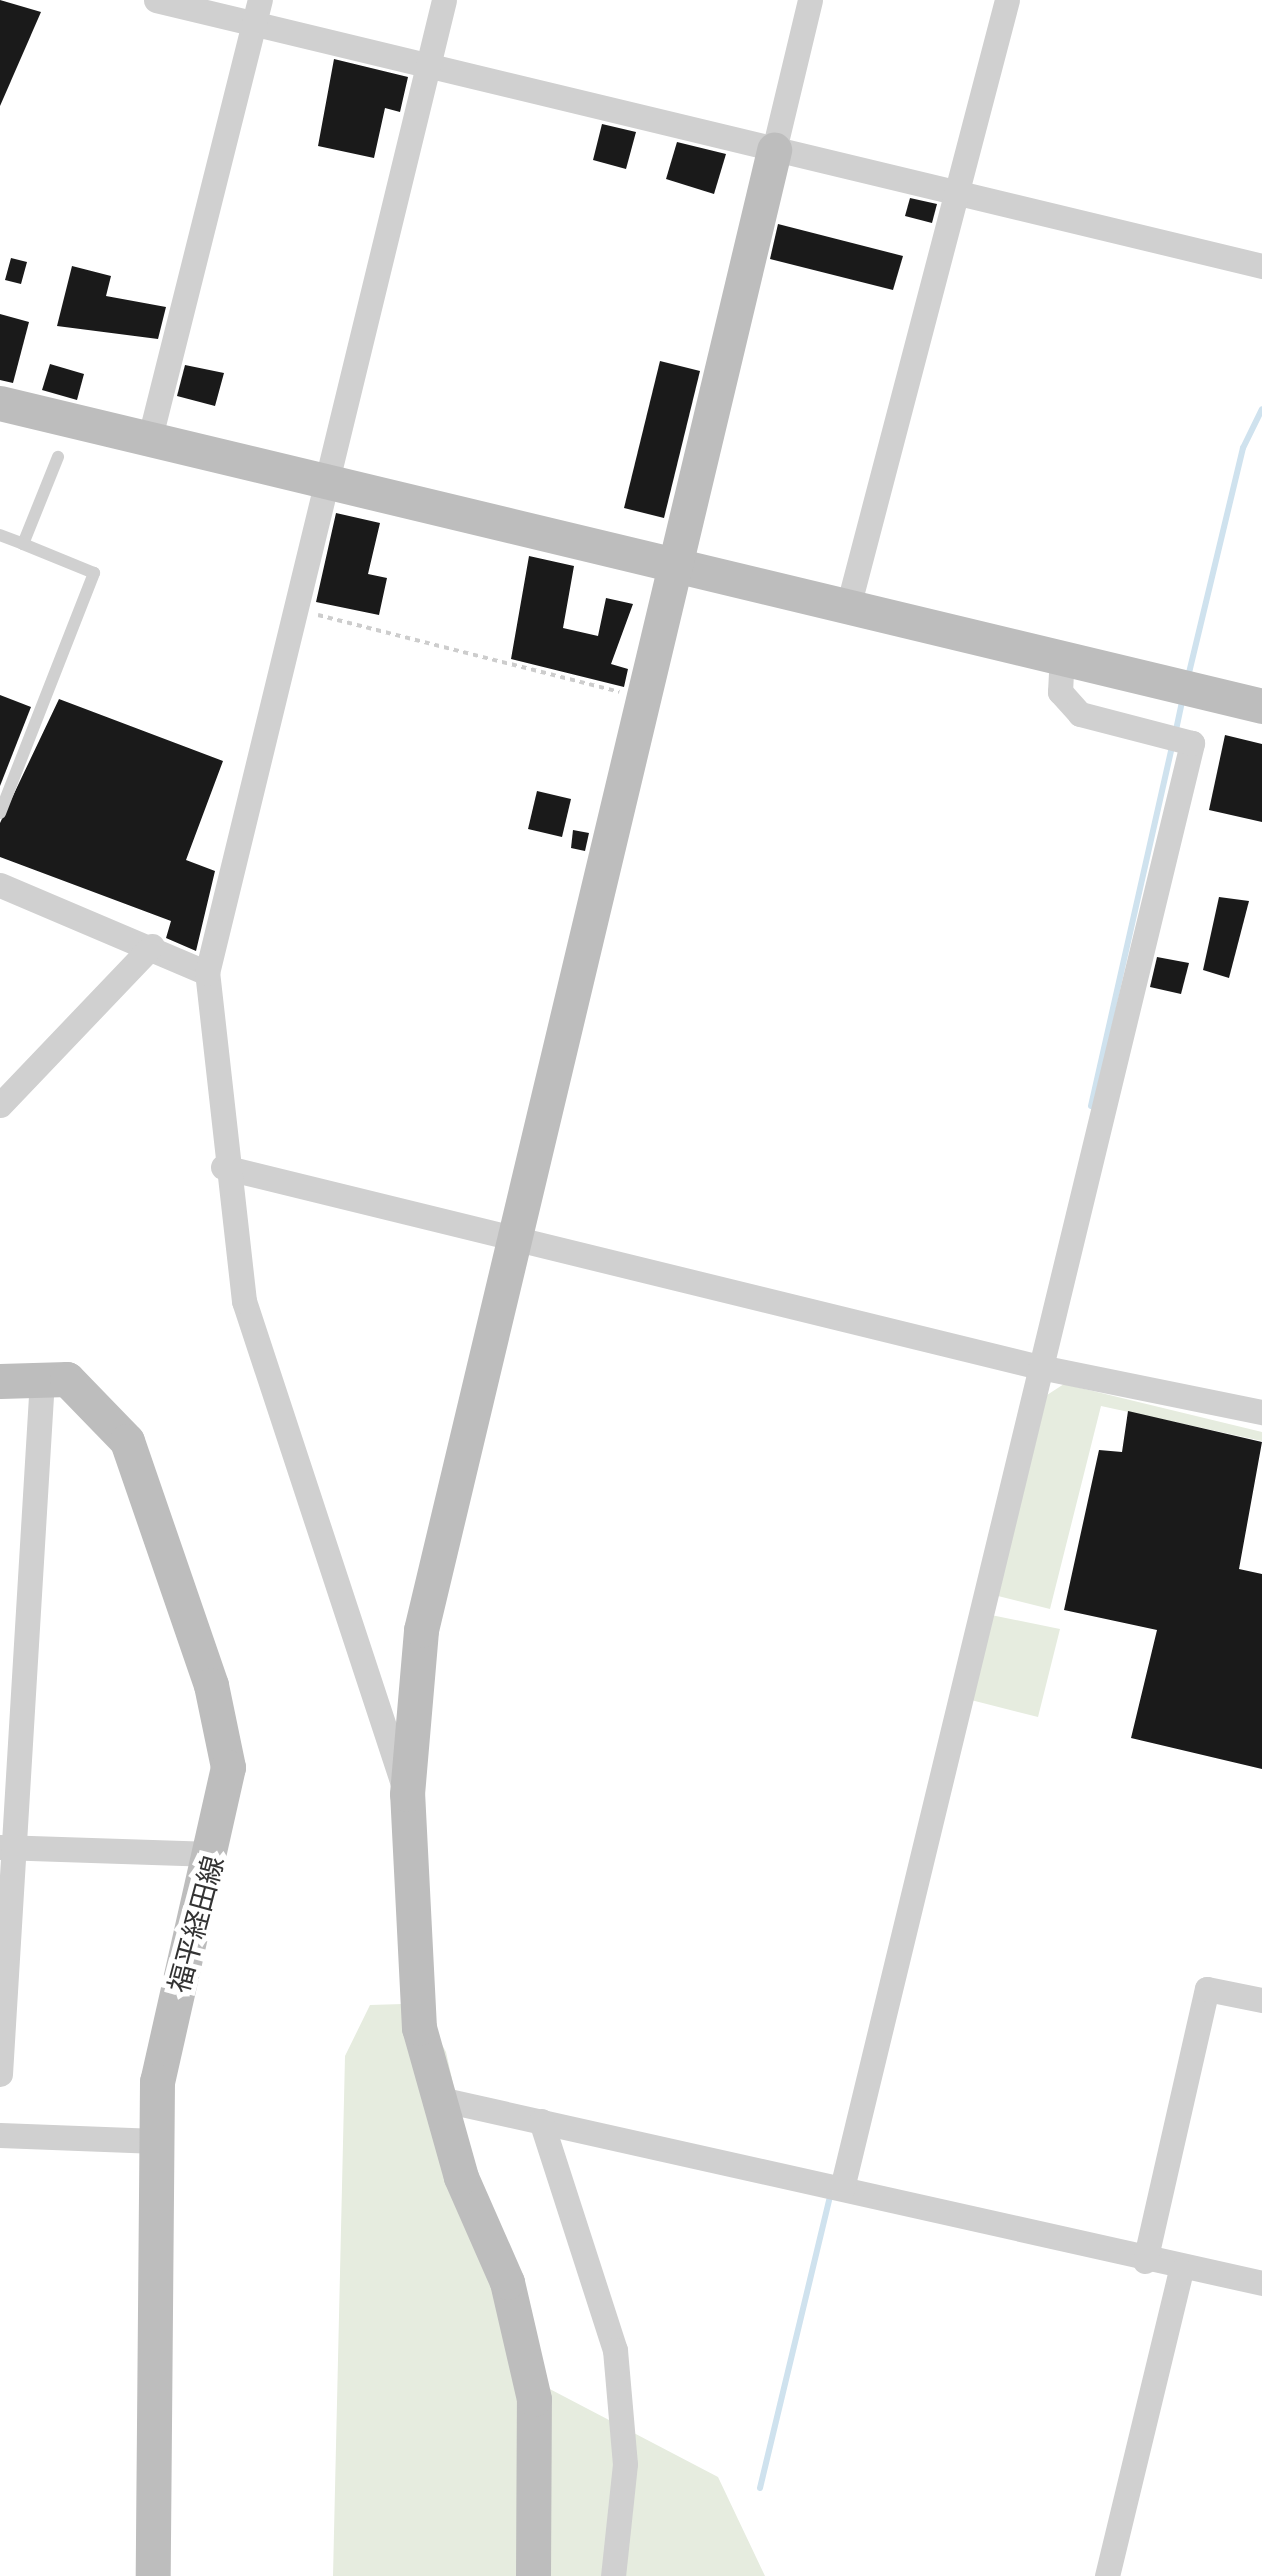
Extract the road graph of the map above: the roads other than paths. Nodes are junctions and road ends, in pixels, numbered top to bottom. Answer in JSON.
{"nodes":[{"id":1,"x":156,"y":0,"type":"edge"},
{"id":2,"x":444,"y":0,"type":"edge"},
{"id":3,"x":810,"y":0,"type":"edge"},
{"id":4,"x":1007,"y":0,"type":"edge"},
{"id":5,"x":257,"y":12,"type":"edge"},
{"id":6,"x":428,"y":65,"type":"junction"},
{"id":7,"x":774,"y":150,"type":"junction"},
{"id":8,"x":958,"y":194,"type":"junction"},
{"id":9,"x":1262,"y":266,"type":"edge"},
{"id":10,"x":0,"y":403,"type":"edge"},
{"id":11,"x":150,"y":437,"type":"junction"},
{"id":12,"x":58,"y":457,"type":"dead end"},
{"id":13,"x":326,"y":478,"type":"junction"},
{"id":14,"x":0,"y":534,"type":"edge"},
{"id":15,"x":23,"y":544,"type":"junction"},
{"id":16,"x":676,"y":559,"type":"junction"},
{"id":17,"x":850,"y":603,"type":"junction"},
{"id":18,"x":1062,"y":657,"type":"junction"},
{"id":19,"x":1262,"y":706,"type":"edge"},
{"id":20,"x":0,"y":813,"type":"edge"},
{"id":21,"x":0,"y":885,"type":"edge"},
{"id":22,"x":152,"y":946,"type":"junction"},
{"id":23,"x":207,"y":973,"type":"junction"},
{"id":24,"x":0,"y":1105,"type":"edge"},
{"id":25,"x":224,"y":1168,"type":"junction"},
{"id":26,"x":511,"y":1238,"type":"junction"},
{"id":27,"x":1040,"y":1367,"type":"junction"},
{"id":28,"x":42,"y":1378,"type":"junction"},
{"id":29,"x":0,"y":1382,"type":"edge"},
{"id":30,"x":1262,"y":1412,"type":"edge"},
{"id":31,"x":407,"y":1794,"type":"junction"},
{"id":32,"x":6,"y":1848,"type":"edge"},
{"id":33,"x":213,"y":1854,"type":"junction"},
{"id":34,"x":1262,"y":2000,"type":"edge"},
{"id":35,"x":0,"y":2074,"type":"edge"},
{"id":36,"x":436,"y":2098,"type":"junction"},
{"id":37,"x":541,"y":2121,"type":"junction"},
{"id":38,"x":0,"y":2134,"type":"edge"},
{"id":39,"x":157,"y":2141,"type":"junction"},
{"id":40,"x":842,"y":2188,"type":"junction"},
{"id":41,"x":1144,"y":2261,"type":"junction"},
{"id":42,"x":1181,"y":2271,"type":"junction"},
{"id":43,"x":1262,"y":2284,"type":"edge"},
{"id":44,"x":153,"y":2576,"type":"edge"},
{"id":45,"x":533,"y":2576,"type":"edge"},
{"id":46,"x":612,"y":2576,"type":"edge"},
{"id":47,"x":1107,"y":2576,"type":"edge"}],
"edges":[{"from":1,"to":5,"type":"street"},
{"from":2,"to":6,"type":"street"},
{"from":3,"to":7,"type":"street"},
{"from":4,"to":8,"type":"street"},
{"from":5,"to":6,"type":"street"},
{"from":5,"to":11,"type":"street"},
{"from":6,"to":7,"type":"street"},
{"from":6,"to":13,"type":"street"},
{"from":7,"to":8,"type":"street"},
{"from":7,"to":16,"type":"street"},
{"from":8,"to":9,"type":"street"},
{"from":8,"to":17,"type":"street"},
{"from":10,"to":11,"type":"street"},
{"from":11,"to":13,"type":"street"},
{"from":12,"to":15,"type":"lane"},
{"from":13,"to":16,"type":"street"},
{"from":13,"to":23,"type":"street"},
{"from":14,"to":15,"type":"lane"},
{"from":15,"to":20,"type":"lane"},
{"from":16,"to":17,"type":"street"},
{"from":16,"to":26,"type":"street"},
{"from":17,"to":18,"type":"street"},
{"from":18,"to":19,"type":"street"},
{"from":18,"to":27,"type":"street"},
{"from":21,"to":22,"type":"street"},
{"from":22,"to":23,"type":"street"},
{"from":22,"to":24,"type":"street"},
{"from":23,"to":25,"type":"street"},
{"from":25,"to":26,"type":"street"},
{"from":25,"to":31,"type":"street"},
{"from":26,"to":27,"type":"street"},
{"from":26,"to":31,"type":"street"},
{"from":27,"to":30,"type":"street"},
{"from":27,"to":40,"type":"street"},
{"from":28,"to":29,"type":"street","name":"福平経田線"},
{"from":28,"to":32,"type":"street"},
{"from":28,"to":33,"type":"street","name":"福平経田線"},
{"from":31,"to":36,"type":"street"},
{"from":32,"to":33,"type":"street"},
{"from":32,"to":35,"type":"street"},
{"from":33,"to":39,"type":"street","name":"福平経田線"},
{"from":34,"to":41,"type":"street"},
{"from":36,"to":37,"type":"street"},
{"from":36,"to":45,"type":"street"},
{"from":37,"to":40,"type":"street"},
{"from":37,"to":46,"type":"street"},
{"from":38,"to":39,"type":"street"},
{"from":39,"to":44,"type":"street","name":"福平経田線"},
{"from":40,"to":41,"type":"street"},
{"from":41,"to":42,"type":"street"},
{"from":42,"to":43,"type":"street"},
{"from":42,"to":47,"type":"street"}]}
